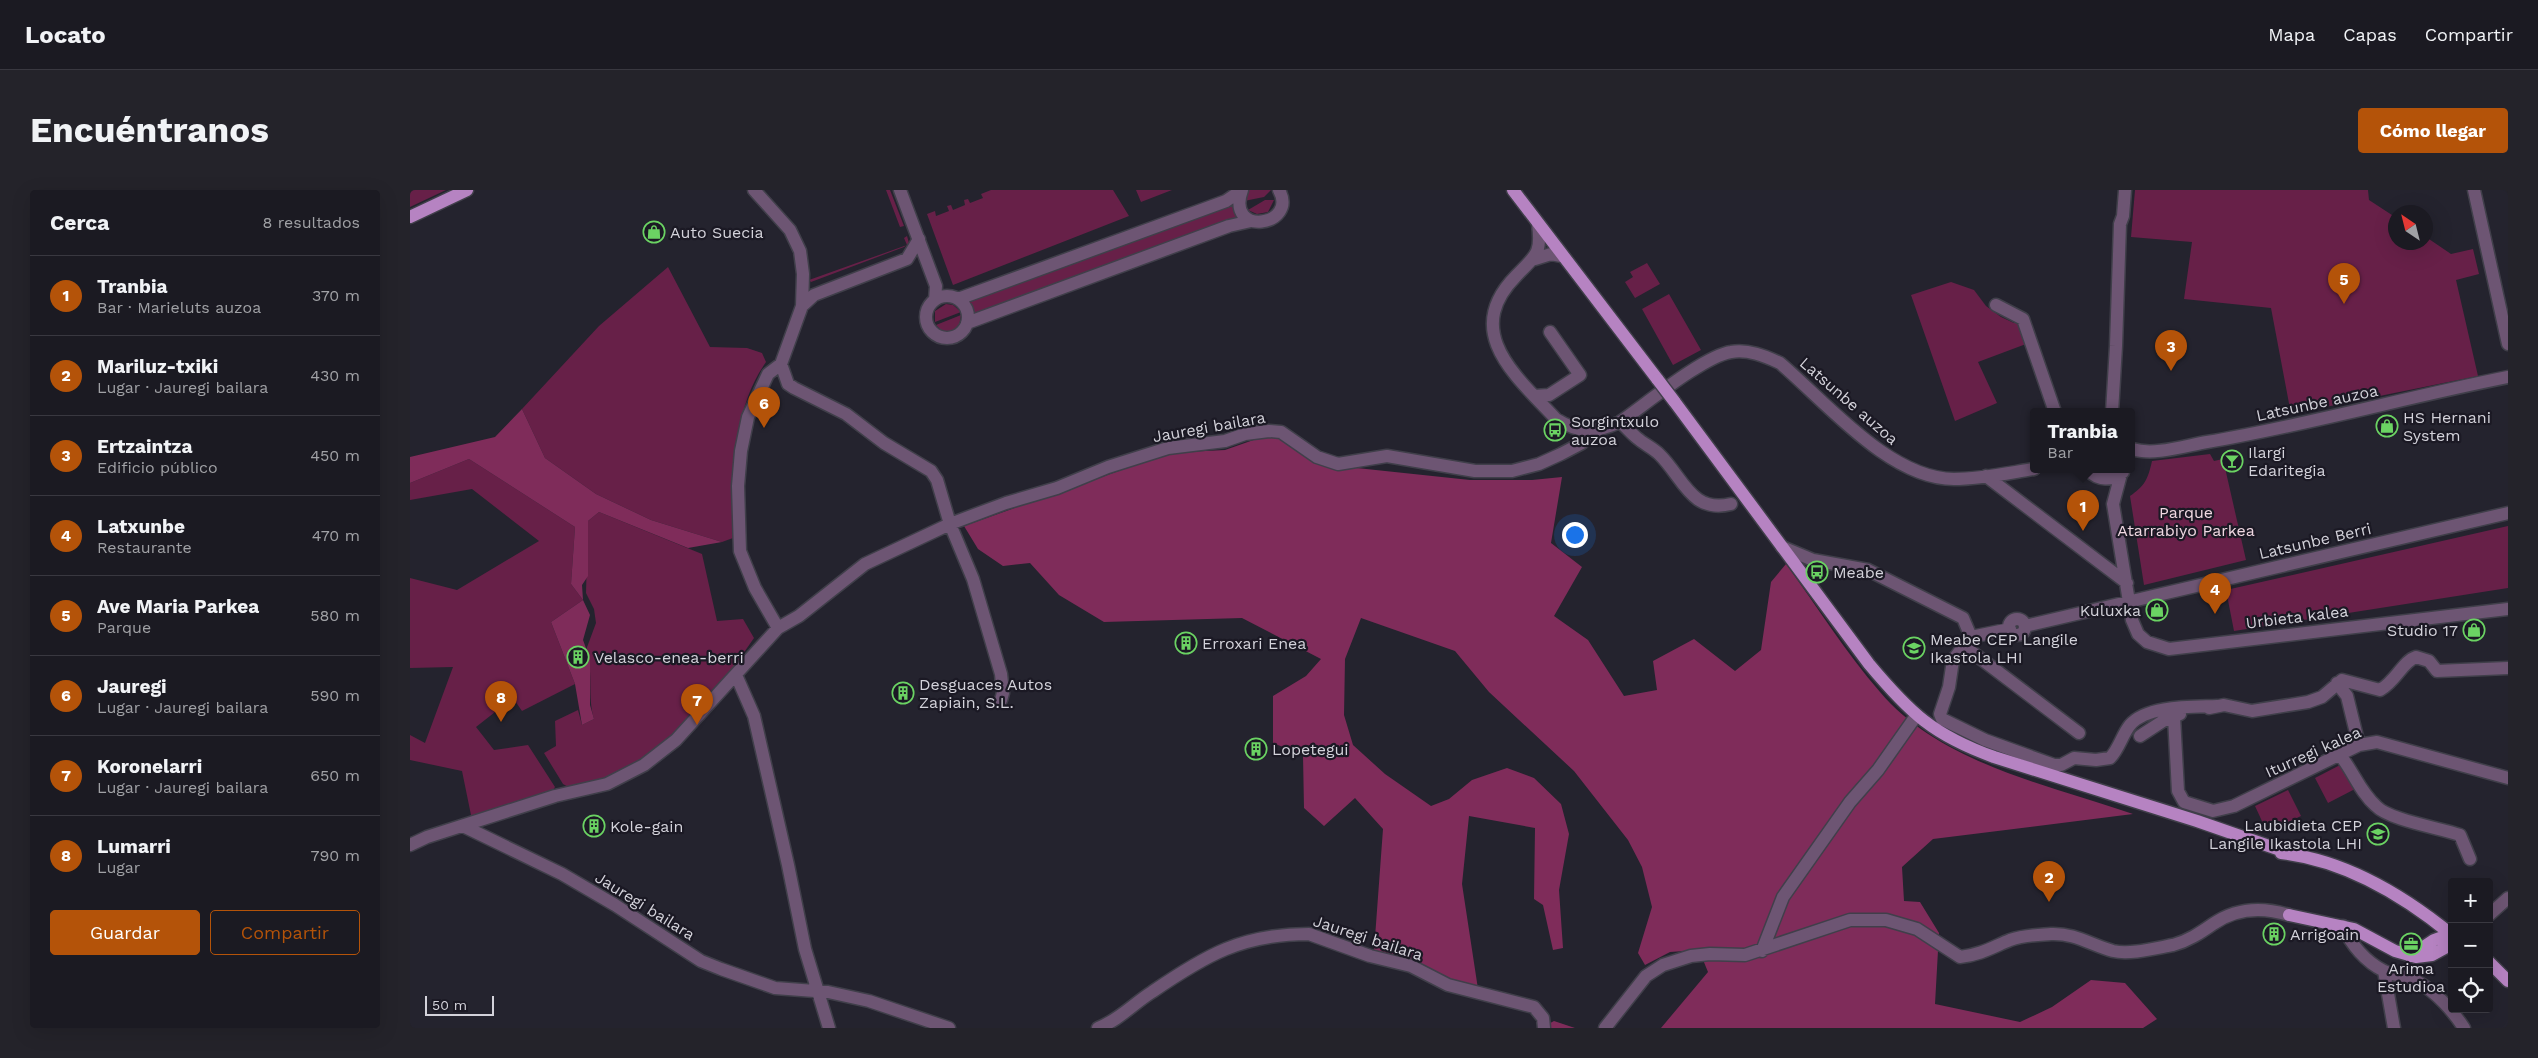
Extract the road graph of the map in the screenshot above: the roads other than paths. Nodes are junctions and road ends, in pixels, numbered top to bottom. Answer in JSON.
{"nodes":[{"id":1,"x":467,"y":190,"type":"edge"},
{"id":2,"x":754,"y":190,"type":"edge"},
{"id":3,"x":900,"y":190,"type":"edge"},
{"id":4,"x":1242,"y":190,"type":"edge"},
{"id":5,"x":1279,"y":190,"type":"edge"},
{"id":6,"x":1513,"y":190,"type":"edge"},
{"id":7,"x":2125,"y":190,"type":"edge"},
{"id":8,"x":2474,"y":190,"type":"edge"},
{"id":9,"x":410,"y":217,"type":"edge"},
{"id":10,"x":1251,"y":221,"type":"junction"},
{"id":11,"x":1538,"y":224,"type":"junction"},
{"id":12,"x":919,"y":239,"type":"junction"},
{"id":13,"x":1561,"y":256,"type":"junction"},
{"id":14,"x":907,"y":259,"type":"junction"},
{"id":15,"x":1535,"y":259,"type":"junction"},
{"id":16,"x":932,"y":272,"type":"junction"},
{"id":17,"x":936,"y":286,"type":"junction"},
{"id":18,"x":806,"y":290,"type":"junction"},
{"id":19,"x":953,"y":298,"type":"junction"},
{"id":20,"x":935,"y":300,"type":"junction"},
{"id":21,"x":1996,"y":304,"type":"dead end"},
{"id":22,"x":967,"y":323,"type":"junction"},
{"id":23,"x":1550,"y":332,"type":"dead end"},
{"id":24,"x":2508,"y":344,"type":"edge"},
{"id":25,"x":781,"y":364,"type":"junction"},
{"id":26,"x":2508,"y":377,"type":"edge"},
{"id":27,"x":1558,"y":390,"type":"junction"},
{"id":28,"x":1534,"y":396,"type":"junction"},
{"id":29,"x":2054,"y":408,"type":"edge"},
{"id":30,"x":2112,"y":408,"type":"edge"},
{"id":31,"x":1556,"y":419,"type":"junction"},
{"id":32,"x":1620,"y":422,"type":"junction"},
{"id":33,"x":1597,"y":431,"type":"junction"},
{"id":34,"x":2135,"y":450,"type":"edge"},
{"id":35,"x":2030,"y":470,"type":"edge"},
{"id":36,"x":2091,"y":473,"type":"edge"},
{"id":37,"x":2093,"y":473,"type":"edge"},
{"id":38,"x":2121,"y":473,"type":"edge"},
{"id":39,"x":2123,"y":473,"type":"edge"},
{"id":40,"x":1986,"y":476,"type":"junction"},
{"id":41,"x":1731,"y":504,"type":"dead end"},
{"id":42,"x":2113,"y":504,"type":"junction"},
{"id":43,"x":2508,"y":513,"type":"edge"},
{"id":44,"x":950,"y":524,"type":"junction"},
{"id":45,"x":1782,"y":547,"type":"junction"},
{"id":46,"x":2127,"y":583,"type":"junction"},
{"id":47,"x":2130,"y":601,"type":"junction"},
{"id":48,"x":2508,"y":609,"type":"edge"},
{"id":49,"x":778,"y":628,"type":"junction"},
{"id":50,"x":1967,"y":642,"type":"junction"},
{"id":51,"x":2508,"y":668,"type":"edge"},
{"id":52,"x":736,"y":675,"type":"junction"},
{"id":53,"x":2337,"y":682,"type":"junction"},
{"id":54,"x":1001,"y":700,"type":"dead end"},
{"id":55,"x":2217,"y":706,"type":"junction"},
{"id":56,"x":1916,"y":716,"type":"junction"},
{"id":57,"x":2174,"y":717,"type":"junction"},
{"id":58,"x":2080,"y":733,"type":"dead end"},
{"id":59,"x":2140,"y":736,"type":"dead end"},
{"id":60,"x":2358,"y":742,"type":"junction"},
{"id":61,"x":2340,"y":755,"type":"junction"},
{"id":62,"x":2508,"y":778,"type":"edge"},
{"id":63,"x":463,"y":826,"type":"junction"},
{"id":64,"x":410,"y":845,"type":"edge"},
{"id":65,"x":2470,"y":859,"type":"dead end"},
{"id":66,"x":2508,"y":898,"type":"edge"},
{"id":67,"x":2493,"y":911,"type":"edge"},
{"id":68,"x":2289,"y":915,"type":"joint"},
{"id":69,"x":2430,"y":917,"type":"junction"},
{"id":70,"x":2343,"y":926,"type":"junction"},
{"id":71,"x":2448,"y":935,"type":"edge"},
{"id":72,"x":2448,"y":939,"type":"edge"},
{"id":73,"x":2448,"y":940,"type":"edge"},
{"id":74,"x":2430,"y":942,"type":"junction"},
{"id":75,"x":1762,"y":951,"type":"junction"},
{"id":76,"x":2410,"y":956,"type":"junction"},
{"id":77,"x":2493,"y":966,"type":"edge"},
{"id":78,"x":2384,"y":971,"type":"junction"},
{"id":79,"x":2493,"y":976,"type":"edge"},
{"id":80,"x":2508,"y":981,"type":"edge"},
{"id":81,"x":2508,"y":990,"type":"edge"},
{"id":82,"x":818,"y":993,"type":"junction"},
{"id":83,"x":829,"y":1028,"type":"edge"},
{"id":84,"x":949,"y":1028,"type":"edge"},
{"id":85,"x":1098,"y":1028,"type":"edge"},
{"id":86,"x":1544,"y":1028,"type":"edge"},
{"id":87,"x":1605,"y":1028,"type":"edge"},
{"id":88,"x":2394,"y":1028,"type":"edge"},
{"id":89,"x":2464,"y":1028,"type":"edge"}],
"edges":[{"from":1,"to":9,"type":"main road"},
{"from":2,"to":18,"type":"street"},
{"from":3,"to":12,"type":"street"},
{"from":4,"to":10,"type":"street"},
{"from":4,"to":19,"type":"street"},
{"from":5,"to":10,"type":"street"},
{"from":6,"to":11,"type":"main road"},
{"from":7,"to":30,"type":"street"},
{"from":8,"to":24,"type":"street"},
{"from":10,"to":22,"type":"street"},
{"from":11,"to":13,"type":"main road"},
{"from":11,"to":15,"type":"street"},
{"from":12,"to":14,"type":"street"},
{"from":12,"to":16,"type":"street"},
{"from":13,"to":15,"type":"street"},
{"from":13,"to":45,"type":"main road","bridge":true},
{"from":14,"to":16,"type":"street"},
{"from":14,"to":18,"type":"street"},
{"from":15,"to":28,"type":"street"},
{"from":16,"to":17,"type":"street"},
{"from":17,"to":19,"type":"street"},
{"from":17,"to":20,"type":"street"},
{"from":18,"to":25,"type":"street"},
{"from":19,"to":20,"type":"street"},
{"from":19,"to":22,"type":"street"},
{"from":20,"to":22,"type":"street"},
{"from":21,"to":29,"type":"street"},
{"from":23,"to":27,"type":"street"},
{"from":25,"to":44,"type":"street"},
{"from":25,"to":49,"type":"street"},
{"from":26,"to":34,"type":"street","name":"Latsunbe auzoa"},
{"from":27,"to":28,"type":"street"},
{"from":27,"to":31,"type":"street"},
{"from":28,"to":31,"type":"street"},
{"from":31,"to":33,"type":"street"},
{"from":32,"to":33,"type":"street","name":"Latsunbe auzoa"},
{"from":32,"to":40,"type":"street","name":"Latsunbe auzoa"},
{"from":32,"to":41,"type":"street"},
{"from":33,"to":44,"type":"street","name":"Jauregi bailara"},
{"from":35,"to":40,"type":"street","name":"Latsunbe auzoa"},
{"from":36,"to":42,"type":"street","name":"Urbieta kalea"},
{"from":37,"to":38,"type":"street"},
{"from":39,"to":42,"type":"street","name":"Urbieta kalea"},
{"from":40,"to":46,"type":"street"},
{"from":42,"to":46,"type":"street","name":"Urbieta kalea"},
{"from":43,"to":47,"type":"street","name":"Latsunbe Berri"},
{"from":44,"to":49,"type":"street","name":"Jauregi bailara"},
{"from":44,"to":54,"type":"street"},
{"from":45,"to":50,"type":"street"},
{"from":45,"to":56,"type":"main road"},
{"from":46,"to":47,"type":"street","name":"Urbieta kalea"},
{"from":47,"to":48,"type":"street","name":"Urbieta kalea"},
{"from":47,"to":50,"type":"street","name":"Latsunbe Berri"},
{"from":49,"to":52,"type":"street","name":"Jauregi bailara"},
{"from":50,"to":55,"type":"street"},
{"from":50,"to":58,"type":"street"},
{"from":51,"to":53,"type":"street"},
{"from":52,"to":63,"type":"street","name":"Jauregi bailara"},
{"from":52,"to":82,"type":"street"},
{"from":53,"to":55,"type":"street"},
{"from":53,"to":60,"type":"street"},
{"from":55,"to":57,"type":"street"},
{"from":56,"to":69,"type":"main road"},
{"from":56,"to":75,"type":"street"},
{"from":57,"to":59,"type":"street"},
{"from":57,"to":61,"type":"street","name":"Iturregi kalea"},
{"from":60,"to":61,"type":"street","name":"Iturregi kalea"},
{"from":60,"to":62,"type":"street","name":"Iturregi kalea"},
{"from":61,"to":65,"type":"street"},
{"from":63,"to":64,"type":"street","name":"Jauregi bailara"},
{"from":63,"to":82,"type":"street","name":"Jauregi bailara"},
{"from":66,"to":67,"type":"street"},
{"from":68,"to":70,"type":"main road"},
{"from":68,"to":75,"type":"street"},
{"from":69,"to":71,"type":"main road"},
{"from":69,"to":74,"type":"main road"},
{"from":70,"to":76,"type":"main road"},
{"from":70,"to":78,"type":"street"},
{"from":72,"to":74,"type":"main road"},
{"from":73,"to":76,"type":"main road"},
{"from":74,"to":76,"type":"main road"},
{"from":75,"to":87,"type":"street"},
{"from":77,"to":80,"type":"main road"},
{"from":78,"to":88,"type":"street"},
{"from":78,"to":89,"type":"street"},
{"from":79,"to":81,"type":"main road"},
{"from":82,"to":83,"type":"street"},
{"from":82,"to":84,"type":"street","name":"Jauregi bailara"},
{"from":85,"to":86,"type":"street","name":"Jauregi bailara"}]}
